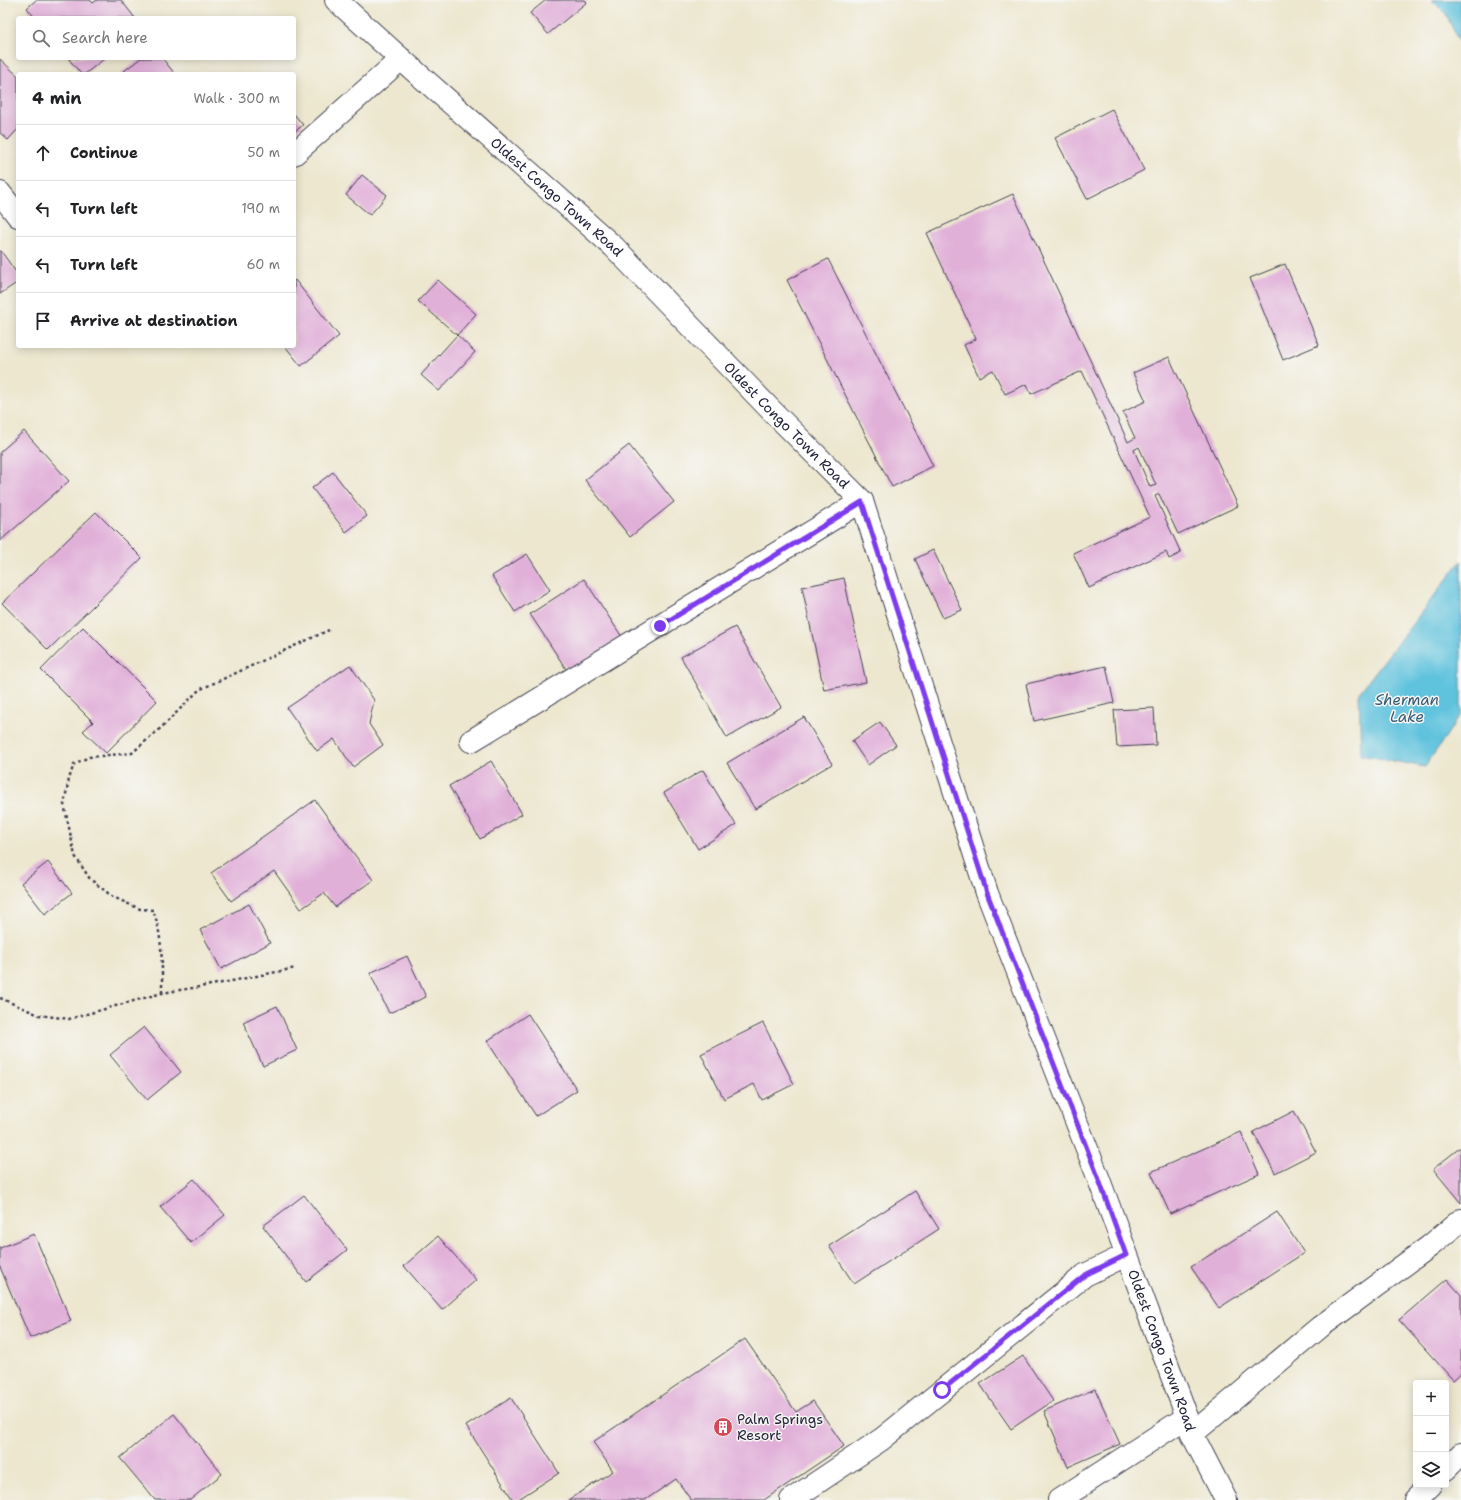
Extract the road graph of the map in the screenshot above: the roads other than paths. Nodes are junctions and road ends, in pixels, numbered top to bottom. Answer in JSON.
{"nodes":[{"id":1,"x":336,"y":0,"type":"edge"},
{"id":2,"x":401,"y":59,"type":"junction"},
{"id":3,"x":296,"y":152,"type":"edge"},
{"id":4,"x":0,"y":193,"type":"edge"},
{"id":5,"x":16,"y":213,"type":"edge"},
{"id":6,"x":862,"y":502,"type":"junction"},
{"id":7,"x":471,"y":741,"type":"dead end"},
{"id":8,"x":1461,"y":1220,"type":"edge"},
{"id":9,"x":1126,"y":1255,"type":"junction"},
{"id":10,"x":1189,"y":1426,"type":"junction"},
{"id":11,"x":1461,"y":1454,"type":"edge"},
{"id":12,"x":1449,"y":1466,"type":"edge"},
{"id":13,"x":1427,"y":1488,"type":"edge"},
{"id":14,"x":791,"y":1500,"type":"edge"},
{"id":15,"x":1059,"y":1500,"type":"edge"},
{"id":16,"x":1226,"y":1500,"type":"edge"},
{"id":17,"x":1415,"y":1500,"type":"edge"}],
"edges":[{"from":1,"to":2,"type":"street","name":"Oldest Congo Town Road"},
{"from":2,"to":3,"type":"street"},
{"from":2,"to":6,"type":"street","name":"Oldest Congo Town Road"},
{"from":4,"to":5,"type":"street"},
{"from":6,"to":7,"type":"street"},
{"from":6,"to":9,"type":"street","name":"Oldest Congo Town Road"},
{"from":8,"to":10,"type":"street"},
{"from":9,"to":10,"type":"street","name":"Oldest Congo Town Road"},
{"from":9,"to":14,"type":"street"},
{"from":10,"to":15,"type":"street"},
{"from":10,"to":16,"type":"street","name":"Oldest Congo Town Road"},
{"from":11,"to":12,"type":"street"},
{"from":13,"to":17,"type":"street"}]}
